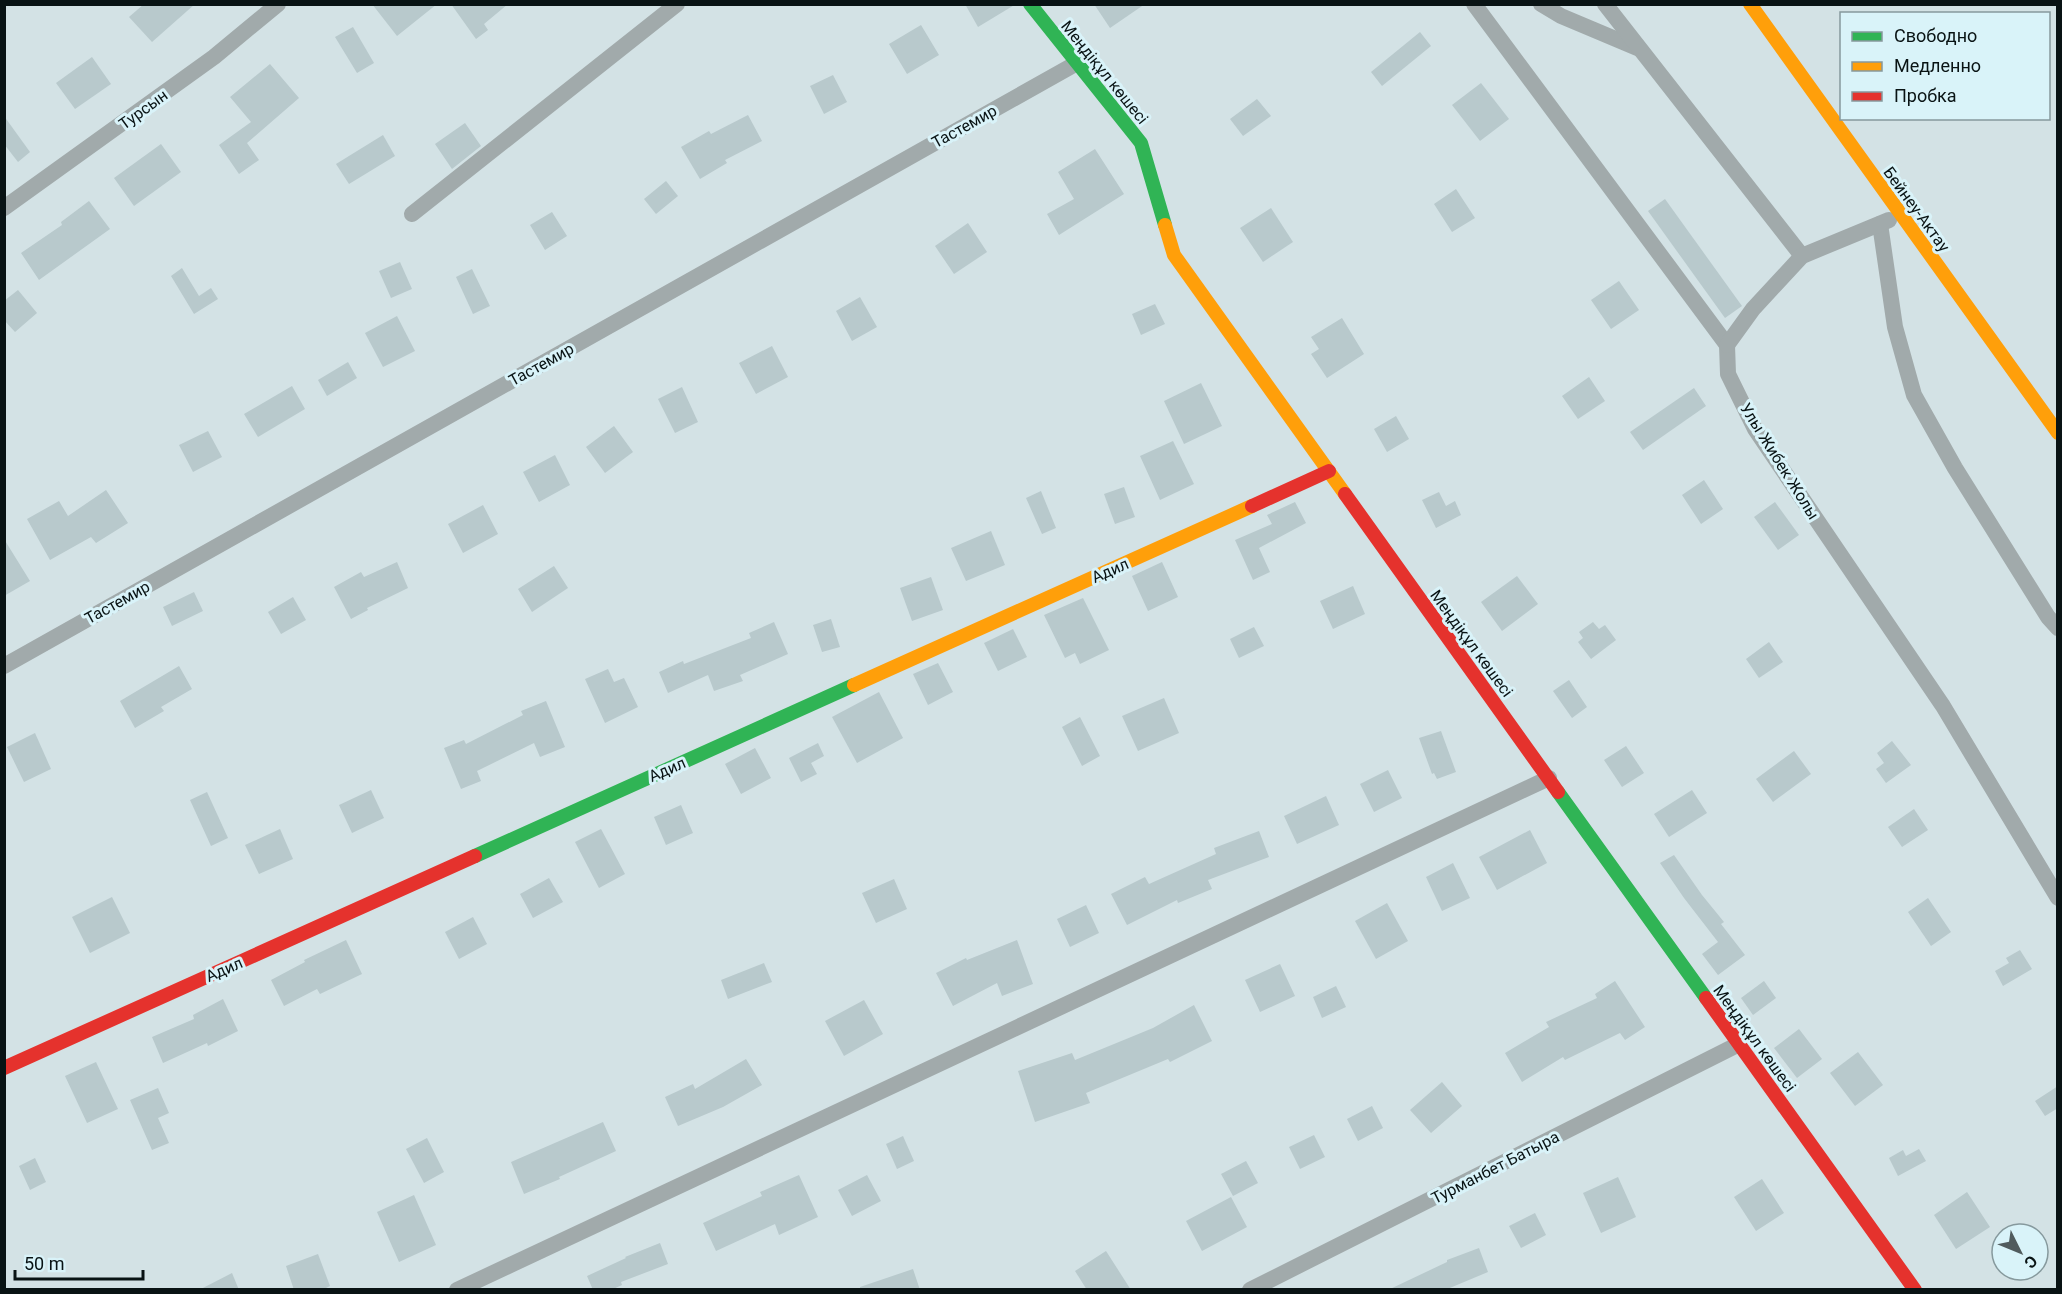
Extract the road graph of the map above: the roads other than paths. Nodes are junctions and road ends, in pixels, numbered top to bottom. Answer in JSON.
{"nodes":[{"id":1,"x":278,"y":4,"type":"edge"},
{"id":2,"x":677,"y":4,"type":"edge"},
{"id":3,"x":1030,"y":4,"type":"edge"},
{"id":4,"x":1474,"y":4,"type":"edge"},
{"id":5,"x":1541,"y":4,"type":"edge"},
{"id":6,"x":1605,"y":4,"type":"edge"},
{"id":7,"x":1750,"y":4,"type":"edge"},
{"id":8,"x":1640,"y":50,"type":"junction"},
{"id":9,"x":1077,"y":63,"type":"junction"},
{"id":10,"x":4,"y":208,"type":"edge"},
{"id":11,"x":412,"y":214,"type":"dead end"},
{"id":12,"x":1901,"y":215,"type":"junction"},
{"id":13,"x":1880,"y":224,"type":"junction"},
{"id":14,"x":1802,"y":256,"type":"junction"},
{"id":15,"x":1727,"y":345,"type":"junction"},
{"id":16,"x":2058,"y":433,"type":"edge"},
{"id":17,"x":1329,"y":471,"type":"junction"},
{"id":18,"x":2058,"y":628,"type":"edge"},
{"id":19,"x":4,"y":666,"type":"edge"},
{"id":20,"x":1549,"y":778,"type":"junction"},
{"id":21,"x":2058,"y":898,"type":"edge"},
{"id":22,"x":1739,"y":1044,"type":"junction"},
{"id":23,"x":4,"y":1068,"type":"edge"},
{"id":24,"x":457,"y":1290,"type":"edge"},
{"id":25,"x":1250,"y":1290,"type":"edge"},
{"id":26,"x":1915,"y":1290,"type":"edge"}],
"edges":[{"from":1,"to":10,"type":"street","name":"Турсын"},
{"from":2,"to":11,"type":"street"},
{"from":3,"to":9,"type":"main road","name":"Меңдіқұл көшесі"},
{"from":4,"to":15,"type":"street"},
{"from":5,"to":8,"type":"street"},
{"from":6,"to":8,"type":"street"},
{"from":7,"to":12,"type":"main road","name":"Бейнеу-Актау"},
{"from":8,"to":14,"type":"street"},
{"from":9,"to":17,"type":"main road","name":"Меңдіқұл көшесі"},
{"from":9,"to":19,"type":"street","name":"Тастемир"},
{"from":12,"to":13,"type":"street"},
{"from":12,"to":16,"type":"main road","name":"Бейнеу-Актау"},
{"from":13,"to":14,"type":"street"},
{"from":13,"to":18,"type":"street"},
{"from":14,"to":15,"type":"street"},
{"from":15,"to":21,"type":"street","name":"Улы Жибек Жолы"},
{"from":17,"to":20,"type":"main road","name":"Меңдіқұл көшесі"},
{"from":17,"to":23,"type":"main road","name":"Адил"},
{"from":20,"to":22,"type":"main road","name":"Меңдіқұл көшесі"},
{"from":20,"to":24,"type":"street"},
{"from":22,"to":25,"type":"street","name":"Турманбет Батыра"},
{"from":22,"to":26,"type":"main road","name":"Меңдіқұл көшесі"}]}
